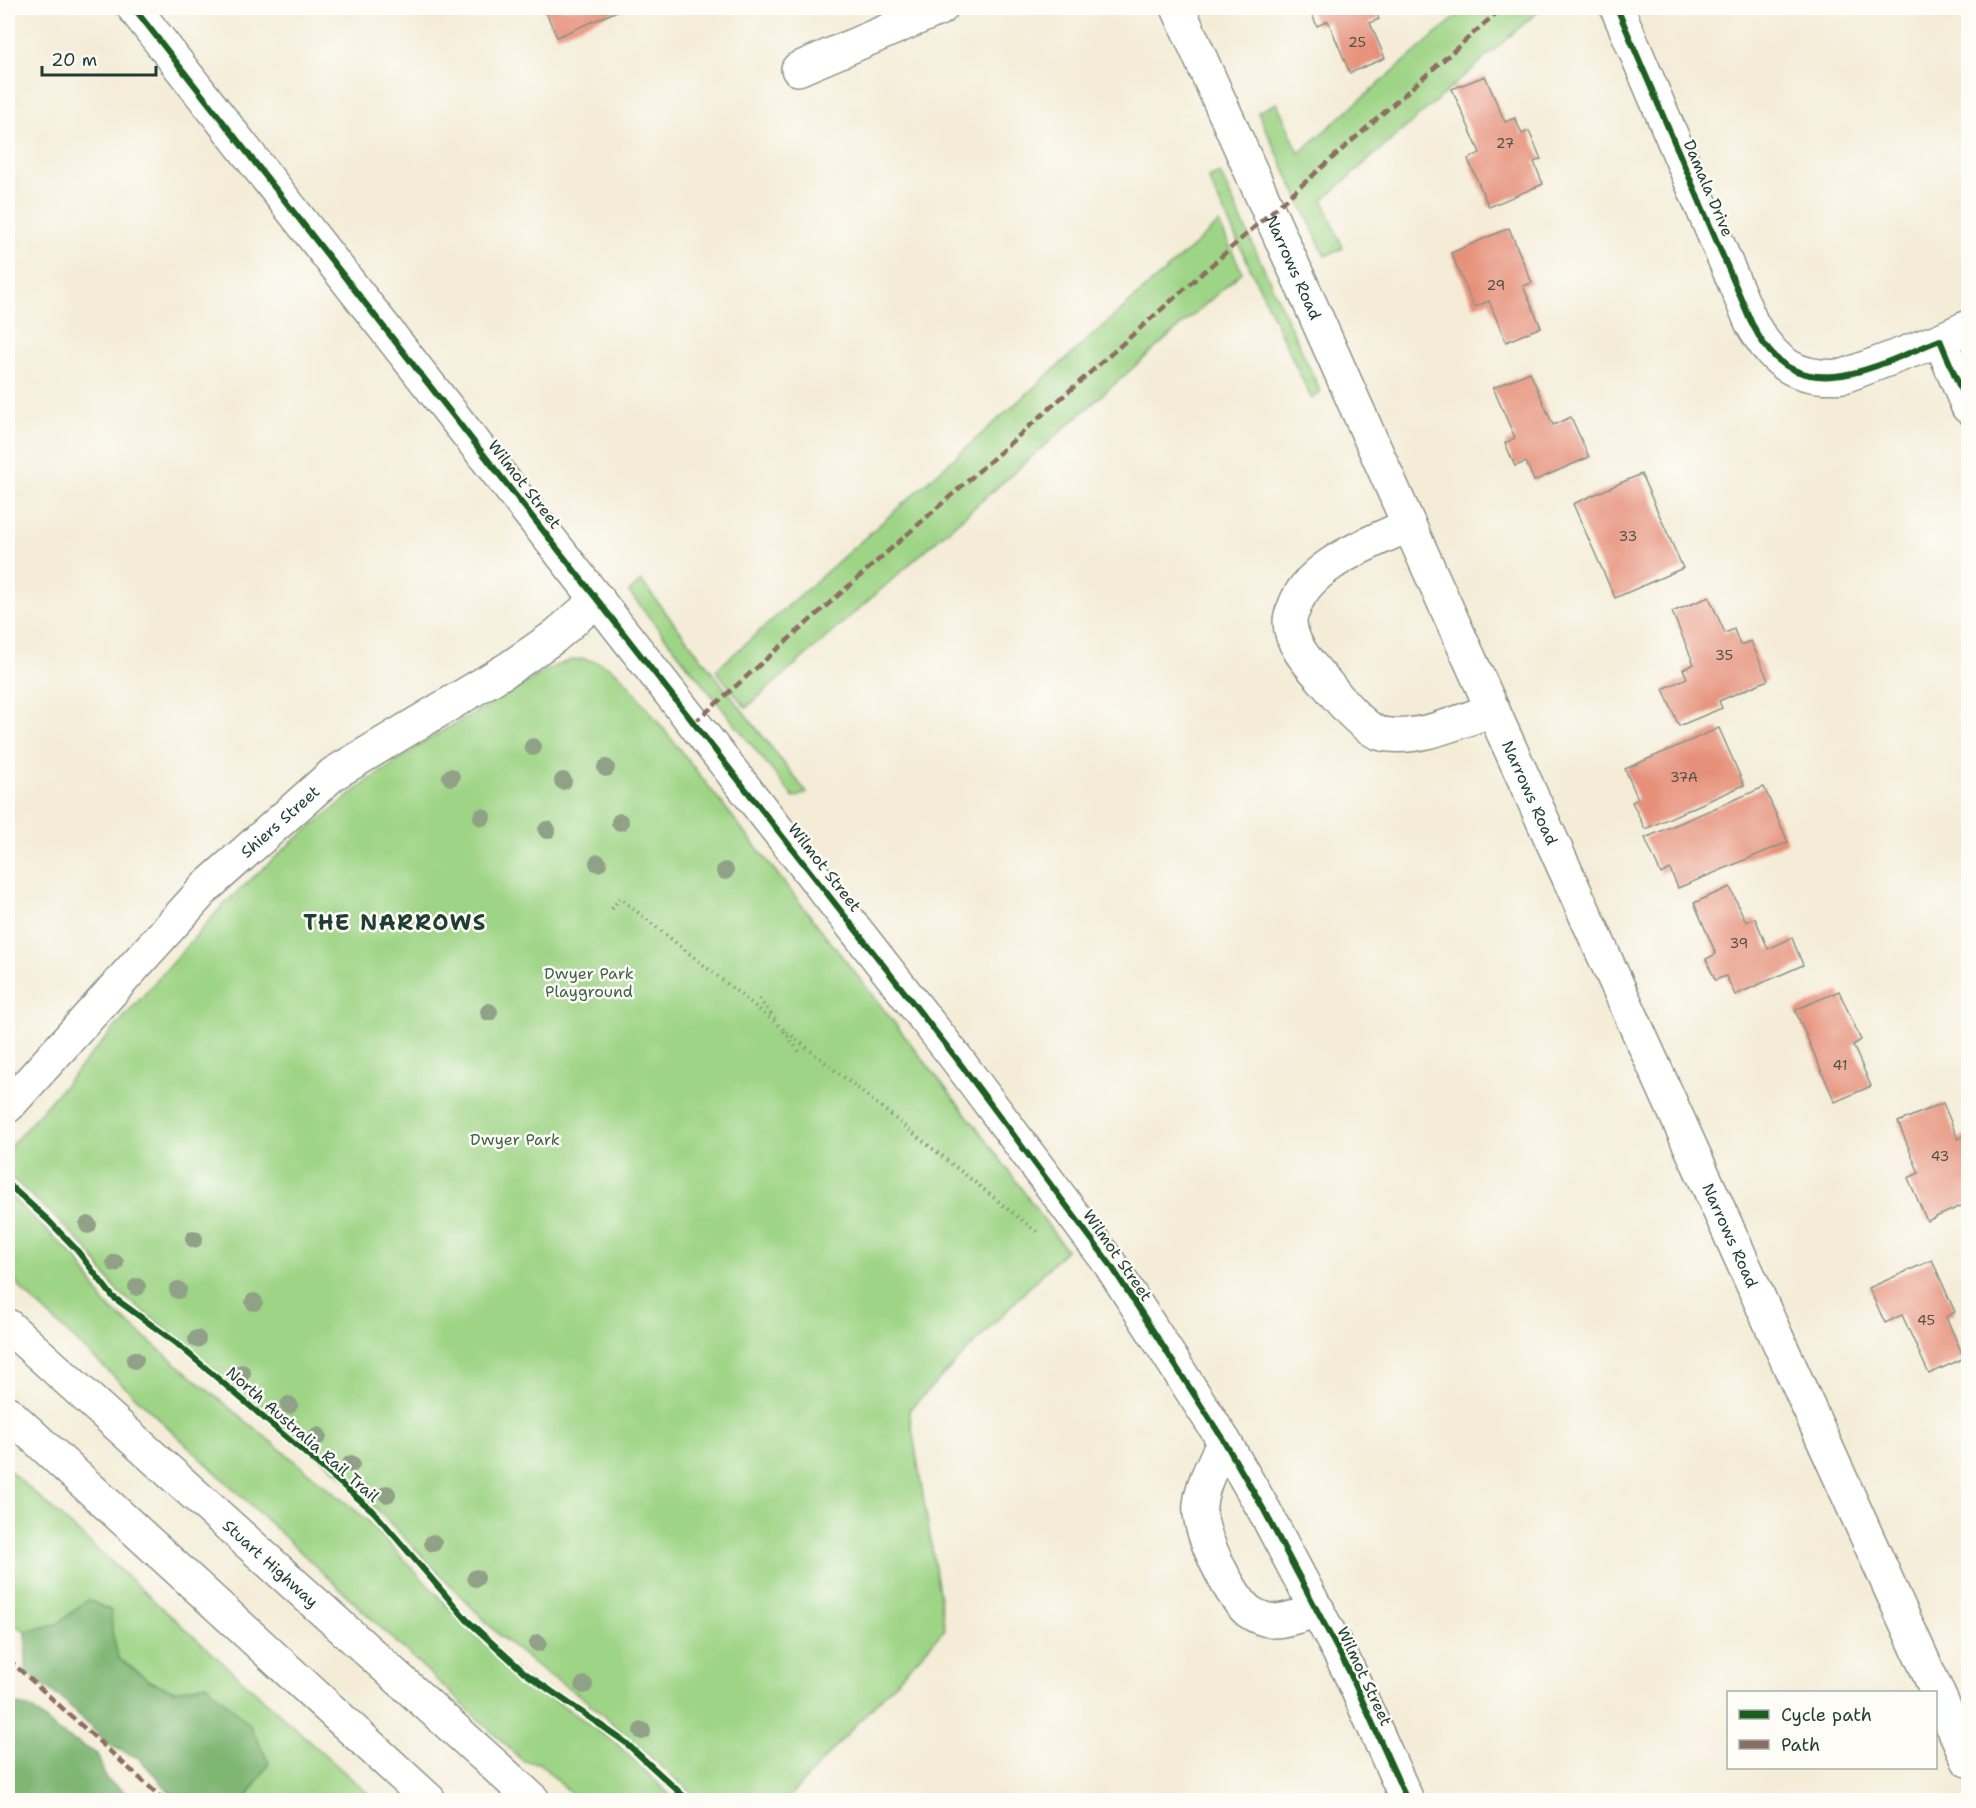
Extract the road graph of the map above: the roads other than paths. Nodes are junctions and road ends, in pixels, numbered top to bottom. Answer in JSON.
{"nodes":[{"id":1,"x":134,"y":8,"type":"edge"},
{"id":2,"x":941,"y":8,"type":"edge"},
{"id":3,"x":1178,"y":8,"type":"edge"},
{"id":4,"x":1617,"y":8,"type":"edge"},
{"id":5,"x":798,"y":69,"type":"dead end"},
{"id":6,"x":1954,"y":334,"type":"edge"},
{"id":7,"x":1968,"y":407,"type":"edge"},
{"id":8,"x":1409,"y":525,"type":"junction"},
{"id":9,"x":598,"y":599,"type":"junction"},
{"id":10,"x":1493,"y":710,"type":"junction"},
{"id":11,"x":9,"y":1102,"type":"edge"},
{"id":12,"x":8,"y":1326,"type":"edge"},
{"id":13,"x":8,"y":1413,"type":"edge"},
{"id":14,"x":1224,"y":1441,"type":"junction"},
{"id":15,"x":1318,"y":1610,"type":"junction"},
{"id":16,"x":1937,"y":1691,"type":"edge"},
{"id":17,"x":1937,"y":1691,"type":"edge"},
{"id":18,"x":1968,"y":1760,"type":"edge"},
{"id":19,"x":429,"y":1800,"type":"edge"},
{"id":20,"x":533,"y":1800,"type":"edge"},
{"id":21,"x":1407,"y":1800,"type":"edge"}],
"edges":[{"from":1,"to":9,"type":"main road","name":"Wilmot Street"},
{"from":2,"to":5,"type":"main road"},
{"from":3,"to":8,"type":"main road","name":"Narrows Road"},
{"from":4,"to":6,"type":"main road","name":"Damala Drive"},
{"from":6,"to":7,"type":"main road"},
{"from":8,"to":10,"type":"main road","name":"Narrows Road"},
{"from":8,"to":10,"type":"main road"},
{"from":9,"to":11,"type":"main road","name":"Shiers Street"},
{"from":9,"to":14,"type":"main road","name":"Wilmot Street"},
{"from":10,"to":17,"type":"main road","name":"Narrows Road"},
{"from":12,"to":20,"type":"main road","name":"Stuart Highway"},
{"from":13,"to":19,"type":"main road"},
{"from":14,"to":15,"type":"main road","name":"Wilmot Street"},
{"from":14,"to":15,"type":"main road"},
{"from":15,"to":21,"type":"main road","name":"Wilmot Street"},
{"from":16,"to":18,"type":"main road","name":"Narrows Road"}]}
